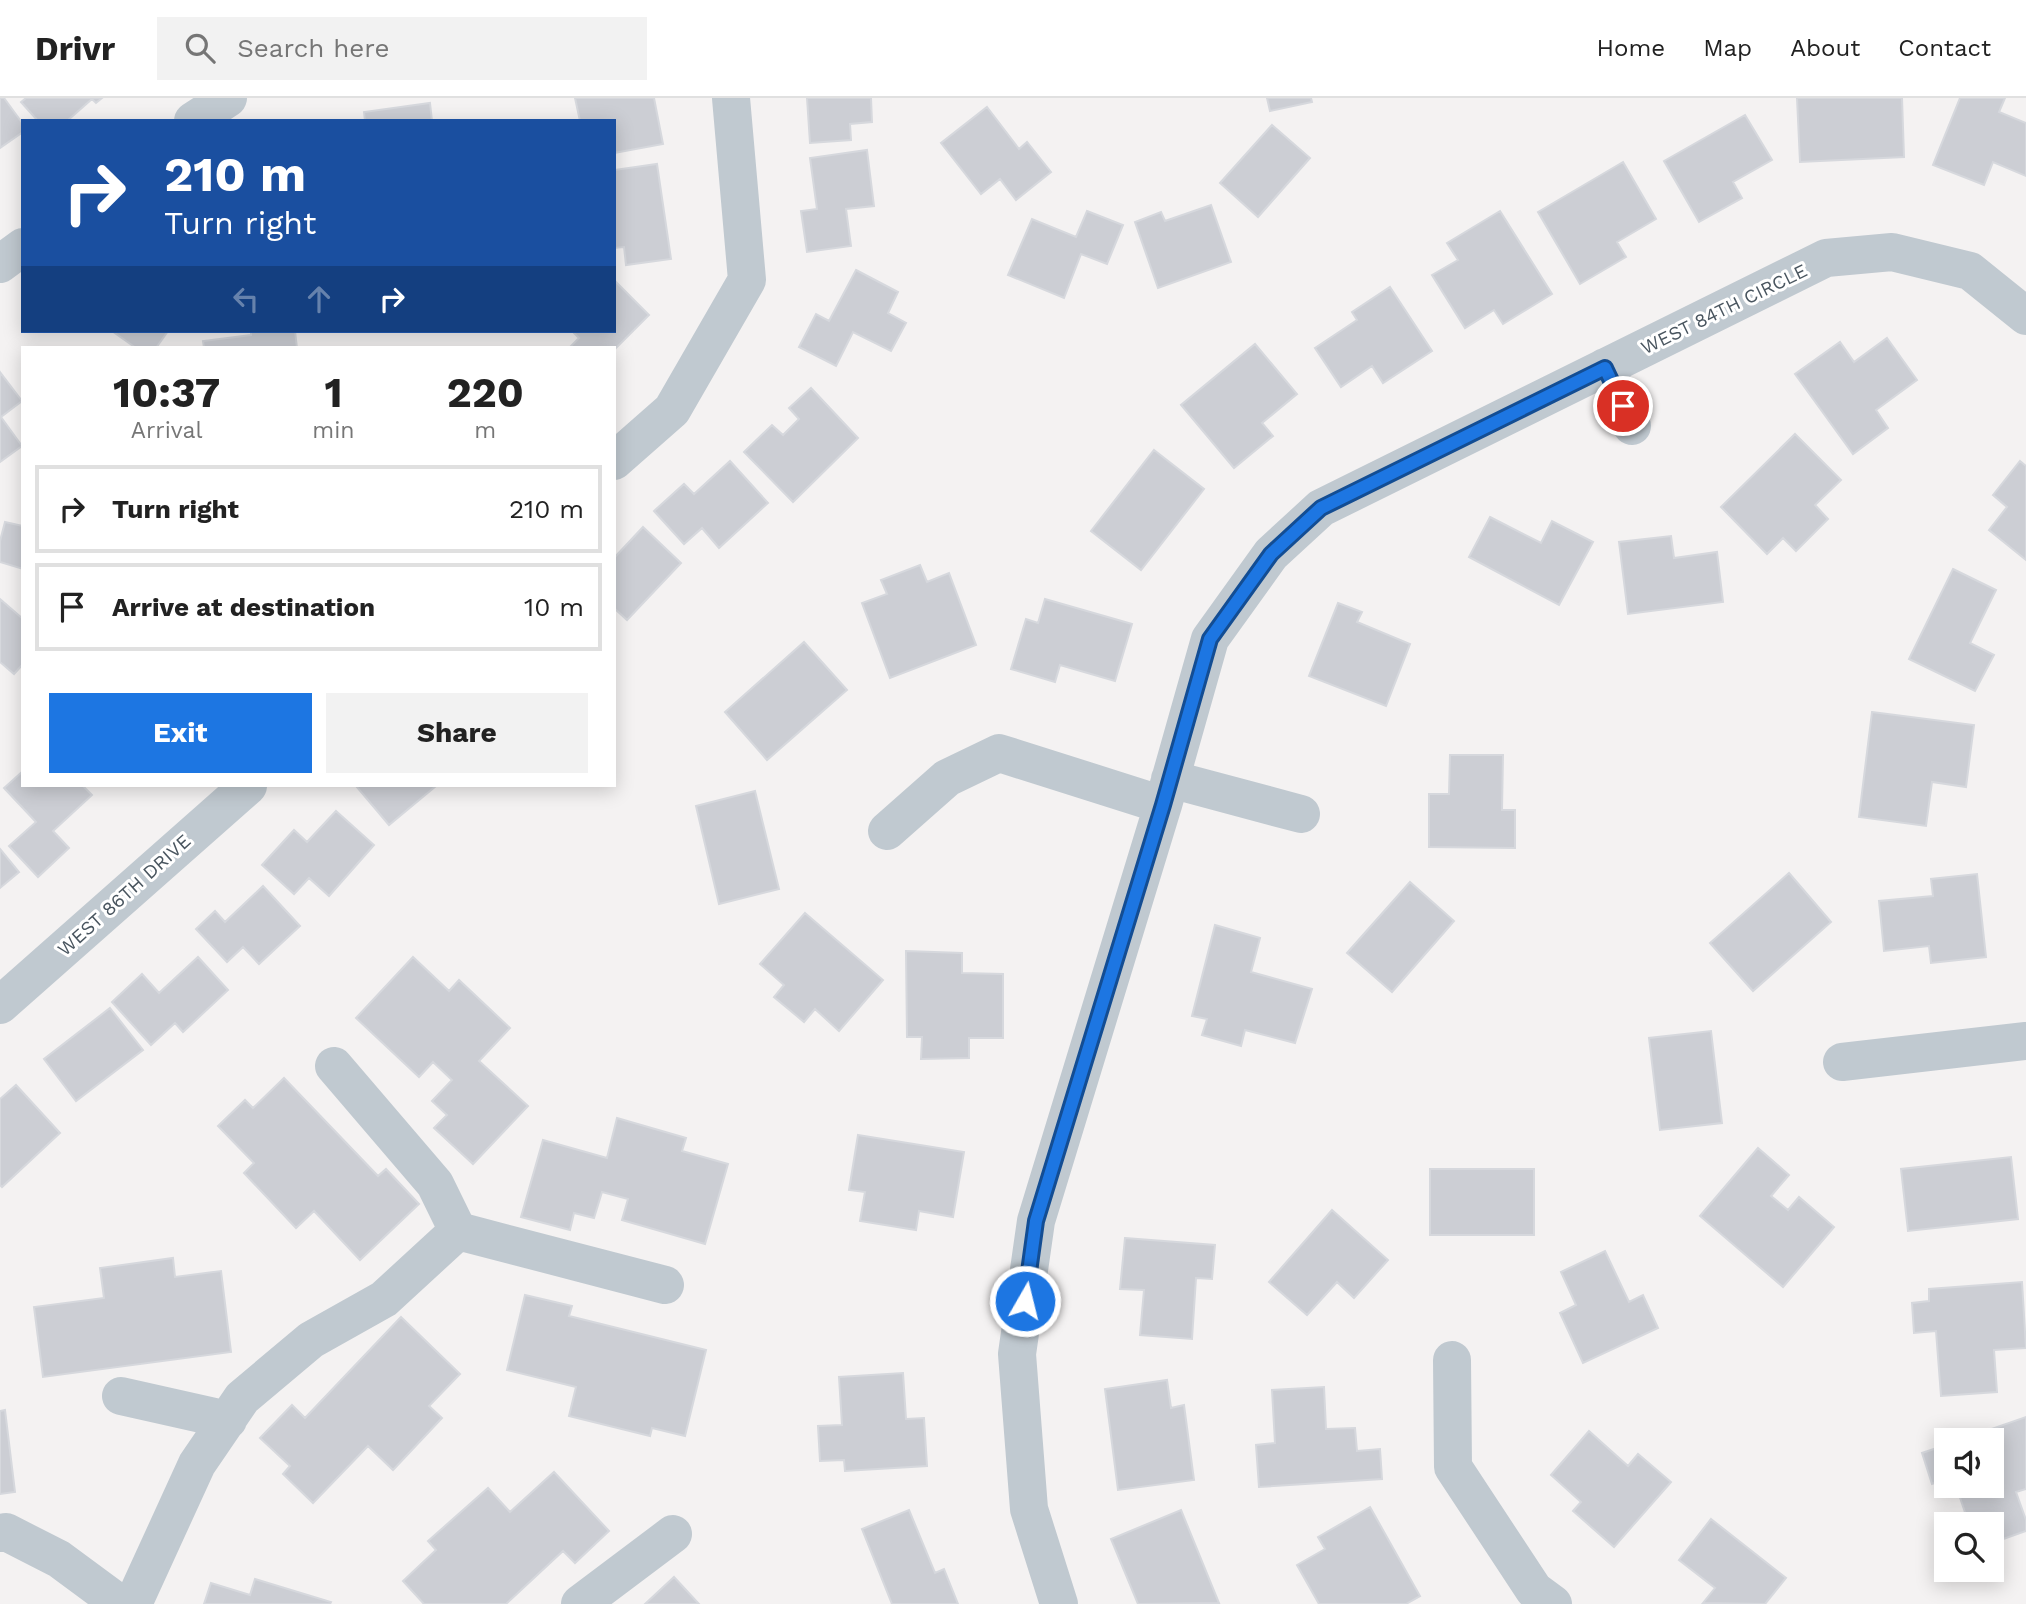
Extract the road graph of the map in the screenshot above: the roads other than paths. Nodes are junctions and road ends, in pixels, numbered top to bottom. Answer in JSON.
{"nodes":[{"id":1,"x":228,"y":98,"type":"edge"},
{"id":2,"x":731,"y":98,"type":"edge"},
{"id":3,"x":196,"y":119,"type":"edge"},
{"id":4,"x":21,"y":248,"type":"edge"},
{"id":5,"x":0,"y":264,"type":"edge"},
{"id":6,"x":2026,"y":316,"type":"edge"},
{"id":7,"x":1605,"y":368,"type":"junction"},
{"id":8,"x":1632,"y":426,"type":"dead end"},
{"id":9,"x":616,"y":459,"type":"edge"},
{"id":10,"x":247,"y":787,"type":"edge"},
{"id":11,"x":1167,"y":792,"type":"junction"},
{"id":12,"x":1301,"y":814,"type":"dead end"},
{"id":13,"x":887,"y":831,"type":"dead end"},
{"id":14,"x":0,"y":1005,"type":"edge"},
{"id":15,"x":2026,"y":1041,"type":"edge"},
{"id":16,"x":1842,"y":1062,"type":"dead end"},
{"id":17,"x":334,"y":1066,"type":"dead end"},
{"id":18,"x":458,"y":1231,"type":"junction"},
{"id":19,"x":666,"y":1285,"type":"dead end"},
{"id":20,"x":1452,"y":1360,"type":"dead end"},
{"id":21,"x":121,"y":1396,"type":"dead end"},
{"id":22,"x":228,"y":1420,"type":"junction"},
{"id":23,"x":0,"y":1533,"type":"edge"},
{"id":24,"x":673,"y":1534,"type":"dead end"},
{"id":25,"x":120,"y":1604,"type":"edge"},
{"id":26,"x":133,"y":1604,"type":"edge"},
{"id":27,"x":580,"y":1604,"type":"edge"},
{"id":28,"x":1059,"y":1604,"type":"edge"},
{"id":29,"x":1553,"y":1604,"type":"edge"}],
"edges":[{"from":1,"to":3,"type":"street"},
{"from":2,"to":9,"type":"street"},
{"from":4,"to":5,"type":"street"},
{"from":6,"to":7,"type":"street","name":"WEST 84TH CIRCLE"},
{"from":7,"to":8,"type":"street"},
{"from":7,"to":11,"type":"street","name":"WEST 84TH CIRCLE"},
{"from":10,"to":14,"type":"street","name":"WEST 86TH DRIVE"},
{"from":11,"to":12,"type":"street"},
{"from":11,"to":13,"type":"street"},
{"from":11,"to":28,"type":"street","name":"WEST 84TH CIRCLE"},
{"from":15,"to":16,"type":"street"},
{"from":17,"to":18,"type":"street"},
{"from":18,"to":19,"type":"street"},
{"from":18,"to":22,"type":"street"},
{"from":20,"to":29,"type":"street"},
{"from":21,"to":22,"type":"street"},
{"from":22,"to":26,"type":"street"},
{"from":23,"to":25,"type":"street"},
{"from":24,"to":27,"type":"street"}]}
